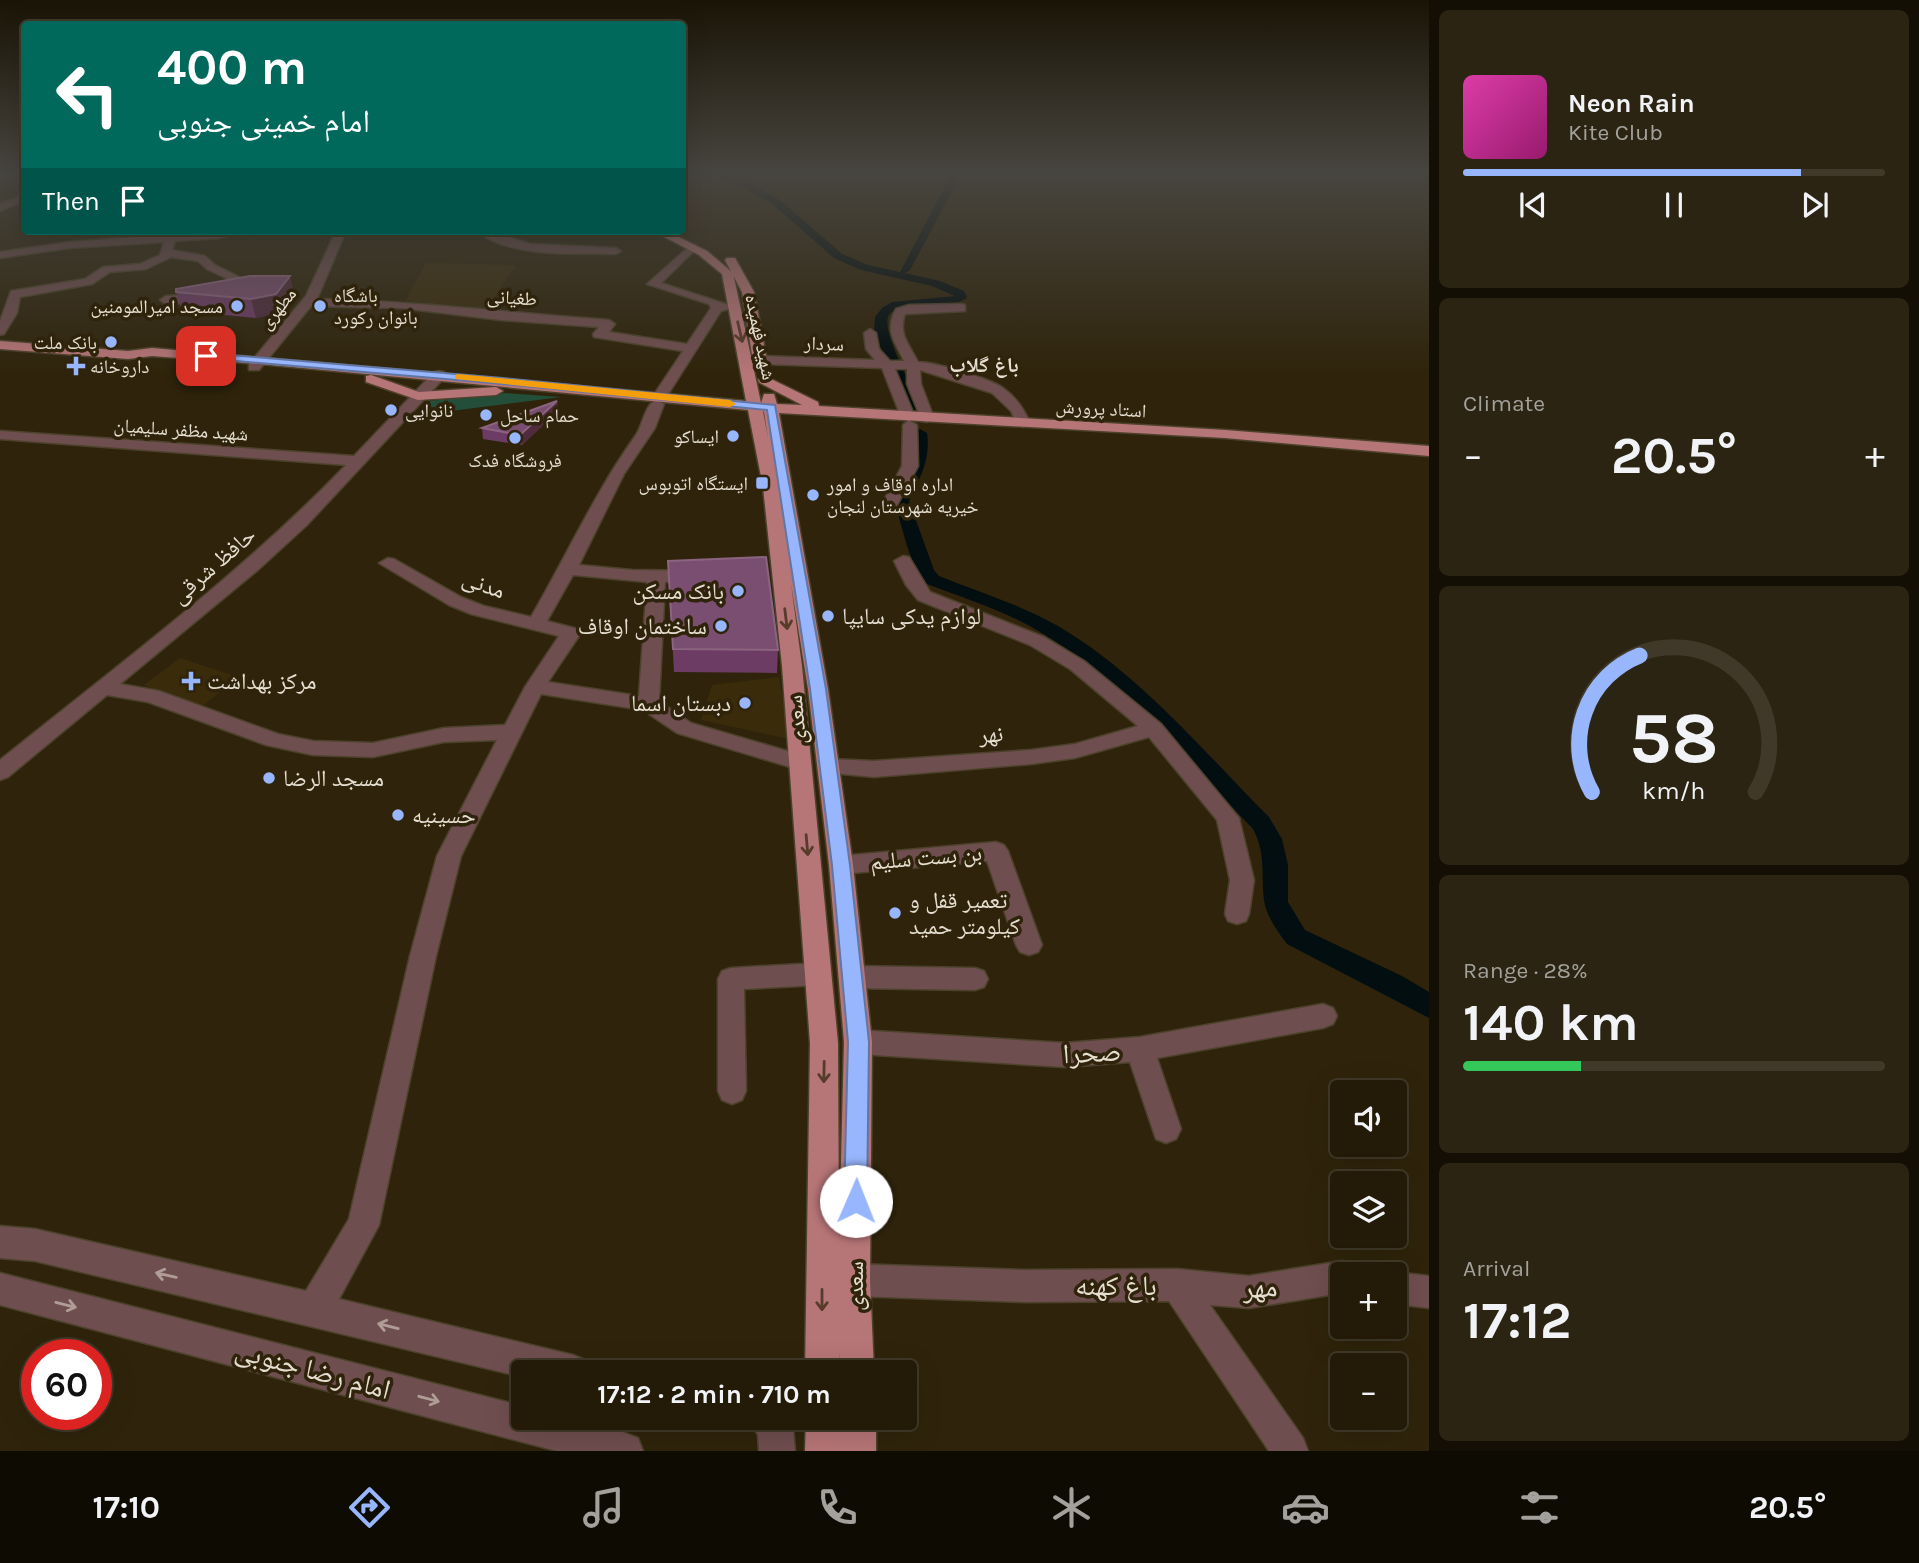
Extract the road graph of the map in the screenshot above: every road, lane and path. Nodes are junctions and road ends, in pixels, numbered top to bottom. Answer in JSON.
{"nodes":[{"id":1,"x":133,"y":239,"type":"edge"},
{"id":2,"x":170,"y":239,"type":"edge"},
{"id":3,"x":338,"y":239,"type":"edge"},
{"id":4,"x":496,"y":239,"type":"edge"},
{"id":5,"x":678,"y":239,"type":"edge"},
{"id":6,"x":682,"y":239,"type":"edge"},
{"id":7,"x":692,"y":247,"type":"junction"},
{"id":8,"x":616,"y":251,"type":"dead end"},
{"id":9,"x":167,"y":253,"type":"junction"},
{"id":10,"x":0,"y":255,"type":"edge"},
{"id":11,"x":236,"y":292,"type":"edge"},
{"id":12,"x":222,"y":296,"type":"edge"},
{"id":13,"x":166,"y":300,"type":"dead end"},
{"id":14,"x":308,"y":302,"type":"junction"},
{"id":15,"x":735,"y":307,"type":"junction"},
{"id":16,"x":717,"y":308,"type":"junction"},
{"id":17,"x":961,"y":308,"type":"dead end"},
{"id":18,"x":0,"y":331,"type":"edge"},
{"id":19,"x":870,"y":333,"type":"dead end"},
{"id":20,"x":0,"y":345,"type":"edge"},
{"id":21,"x":690,"y":348,"type":"junction"},
{"id":22,"x":760,"y":360,"type":"junction"},
{"id":23,"x":257,"y":364,"type":"junction"},
{"id":24,"x":886,"y":365,"type":"junction"},
{"id":25,"x":912,"y":365,"type":"junction"},
{"id":26,"x":765,"y":380,"type":"junction"},
{"id":27,"x":430,"y":384,"type":"junction"},
{"id":28,"x":658,"y":400,"type":"junction"},
{"id":29,"x":764,"y":411,"type":"junction"},
{"id":30,"x":828,"y":411,"type":"junction"},
{"id":31,"x":927,"y":418,"type":"junction"},
{"id":32,"x":909,"y":421,"type":"junction"},
{"id":33,"x":1023,"y":423,"type":"junction"},
{"id":34,"x":0,"y":435,"type":"edge"},
{"id":35,"x":1228,"y":440,"type":"junction"},
{"id":36,"x":1429,"y":451,"type":"edge"},
{"id":37,"x":359,"y":461,"type":"junction"},
{"id":38,"x":1429,"y":463,"type":"edge"},
{"id":39,"x":889,"y":506,"type":"dead end"},
{"id":40,"x":903,"y":561,"type":"dead end"},
{"id":41,"x":388,"y":563,"type":"dead end"},
{"id":42,"x":569,"y":569,"type":"junction"},
{"id":43,"x":782,"y":571,"type":"junction"},
{"id":44,"x":716,"y":574,"type":"edge"},
{"id":45,"x":656,"y":578,"type":"junction"},
{"id":46,"x":536,"y":625,"type":"junction"},
{"id":47,"x":535,"y":687,"type":"junction"},
{"id":48,"x":104,"y":688,"type":"junction"},
{"id":49,"x":649,"y":704,"type":"junction"},
{"id":50,"x":1154,"y":730,"type":"junction"},
{"id":51,"x":513,"y":732,"type":"junction"},
{"id":52,"x":800,"y":762,"type":"junction"},
{"id":53,"x":829,"y":767,"type":"junction"},
{"id":54,"x":0,"y":772,"type":"edge"},
{"id":55,"x":841,"y":865,"type":"junction"},
{"id":56,"x":1237,"y":914,"type":"dead end"},
{"id":57,"x":1029,"y":945,"type":"dead end"},
{"id":58,"x":818,"y":974,"type":"junction"},
{"id":59,"x":852,"y":977,"type":"junction"},
{"id":60,"x":975,"y":979,"type":"dead end"},
{"id":61,"x":1323,"y":1016,"type":"dead end"},
{"id":62,"x":858,"y":1042,"type":"junction"},
{"id":63,"x":1140,"y":1049,"type":"junction"},
{"id":64,"x":732,"y":1091,"type":"dead end"},
{"id":65,"x":1166,"y":1129,"type":"dead end"},
{"id":66,"x":0,"y":1242,"type":"edge"},
{"id":67,"x":1330,"y":1279,"type":"edge"},
{"id":68,"x":855,"y":1280,"type":"junction"},
{"id":69,"x":1177,"y":1285,"type":"junction"},
{"id":70,"x":1407,"y":1289,"type":"edge"},
{"id":71,"x":1429,"y":1292,"type":"edge"},
{"id":72,"x":2,"y":1293,"type":"edge"},
{"id":73,"x":315,"y":1308,"type":"junction"},
{"id":74,"x":525,"y":1360,"type":"edge"},
{"id":75,"x":822,"y":1360,"type":"edge"},
{"id":76,"x":856,"y":1360,"type":"edge"},
{"id":77,"x":775,"y":1430,"type":"edge"},
{"id":78,"x":841,"y":1430,"type":"edge"},
{"id":79,"x":625,"y":1451,"type":"edge"},
{"id":80,"x":778,"y":1451,"type":"edge"},
{"id":81,"x":823,"y":1451,"type":"edge"},
{"id":82,"x":1290,"y":1451,"type":"edge"}],
"edges":[{"from":1,"to":10,"type":"street"},
{"from":2,"to":9,"type":"street"},
{"from":3,"to":14,"type":"street","name":"مطهری"},
{"from":4,"to":8,"type":"street"},
{"from":5,"to":7,"type":"main road","name":"شهید فهمیده"},
{"from":6,"to":22,"type":"main road","name":"شهید فهمیده"},
{"from":7,"to":15,"type":"main road","name":"شهید فهمیده"},
{"from":7,"to":16,"type":"street"},
{"from":9,"to":11,"type":"street"},
{"from":9,"to":18,"type":"street"},
{"from":12,"to":13,"type":"street"},
{"from":14,"to":21,"type":"street","name":"طغیانی"},
{"from":14,"to":23,"type":"street","name":"مطهری"},
{"from":15,"to":16,"type":"street"},
{"from":15,"to":29,"type":"main road","name":"شهید فهمیده","one_way":true},
{"from":16,"to":21,"type":"street"},
{"from":17,"to":25,"type":"street"},
{"from":19,"to":24,"type":"street"},
{"from":20,"to":23,"type":"main road"},
{"from":21,"to":28,"type":"street"},
{"from":22,"to":24,"type":"street","name":"سردار"},
{"from":22,"to":26,"type":"main road","name":"شهید فهمیده"},
{"from":23,"to":27,"type":"main road"},
{"from":23,"to":27,"type":"main road"},
{"from":24,"to":25,"type":"street","name":"سردار"},
{"from":24,"to":32,"type":"street"},
{"from":25,"to":31,"type":"street"},
{"from":25,"to":33,"type":"street","name":"سردار"},
{"from":26,"to":29,"type":"main road","name":"شهید فهمیده"},
{"from":26,"to":30,"type":"main road"},
{"from":27,"to":28,"type":"main road"},
{"from":27,"to":28,"type":"main road"},
{"from":27,"to":37,"type":"street","name":"حافظ شرقی"},
{"from":28,"to":29,"type":"main road"},
{"from":28,"to":42,"type":"street"},
{"from":29,"to":30,"type":"main road","name":"استاد پرورش"},
{"from":29,"to":32,"type":"main road","name":"استاد پرورش"},
{"from":29,"to":43,"type":"main road","name":"سعدی"},
{"from":30,"to":32,"type":"main road","name":"استاد پرورش"},
{"from":31,"to":32,"type":"main road","name":"استاد پرورش"},
{"from":31,"to":33,"type":"main road","name":"استاد پرورش"},
{"from":32,"to":35,"type":"main road","name":"استاد پرورش"},
{"from":32,"to":39,"type":"street"},
{"from":33,"to":35,"type":"main road","name":"استاد پرورش"},
{"from":34,"to":37,"type":"street","name":"شهید مظفر سلیمیان"},
{"from":35,"to":36,"type":"main road","name":"استاد پرورش"},
{"from":35,"to":38,"type":"main road","name":"استاد پرورش"},
{"from":37,"to":48,"type":"street","name":"حافظ شرقی"},
{"from":40,"to":50,"type":"street"},
{"from":41,"to":46,"type":"street","name":"مدنی"},
{"from":42,"to":45,"type":"street"},
{"from":42,"to":46,"type":"street"},
{"from":43,"to":52,"type":"main road","name":"سعدی","one_way":true},
{"from":43,"to":53,"type":"main road","name":"سعدی"},
{"from":44,"to":45,"type":"street"},
{"from":45,"to":49,"type":"street"},
{"from":46,"to":47,"type":"street","name":"مدنی"},
{"from":47,"to":49,"type":"street"},
{"from":47,"to":51,"type":"street"},
{"from":48,"to":51,"type":"street"},
{"from":48,"to":54,"type":"street","name":"حافظ شرقی"},
{"from":49,"to":52,"type":"street"},
{"from":50,"to":53,"type":"street","name":"نهر"},
{"from":50,"to":56,"type":"street"},
{"from":51,"to":73,"type":"street"},
{"from":52,"to":53,"type":"main road"},
{"from":52,"to":58,"type":"main road","name":"سعدی","one_way":true},
{"from":53,"to":55,"type":"main road","name":"سعدی"},
{"from":55,"to":57,"type":"street","name":"بن بست سلیم"},
{"from":55,"to":59,"type":"main road","name":"سعدی"},
{"from":58,"to":64,"type":"street"},
{"from":58,"to":75,"type":"main road","name":"سعدی","one_way":true},
{"from":59,"to":60,"type":"street"},
{"from":59,"to":62,"type":"main road","name":"سعدی"},
{"from":61,"to":63,"type":"street","name":"صحرا"},
{"from":62,"to":63,"type":"street","name":"صحرا"},
{"from":62,"to":68,"type":"main road","name":"سعدی"},
{"from":63,"to":65,"type":"street"},
{"from":73,"to":66,"type":"street","one_way":true},
{"from":67,"to":69,"type":"street","name":"مهر"},
{"from":68,"to":69,"type":"street","name":"باغ کهنه"},
{"from":68,"to":76,"type":"main road","name":"سعدی"},
{"from":69,"to":82,"type":"street","name":"باغ کهنه"},
{"from":70,"to":71,"type":"street"},
{"from":72,"to":79,"type":"street","name":"امام رضا جنوبی","one_way":true},
{"from":74,"to":73,"type":"street","one_way":true},
{"from":77,"to":80,"type":"street"},
{"from":78,"to":81,"type":"main road"}]}
